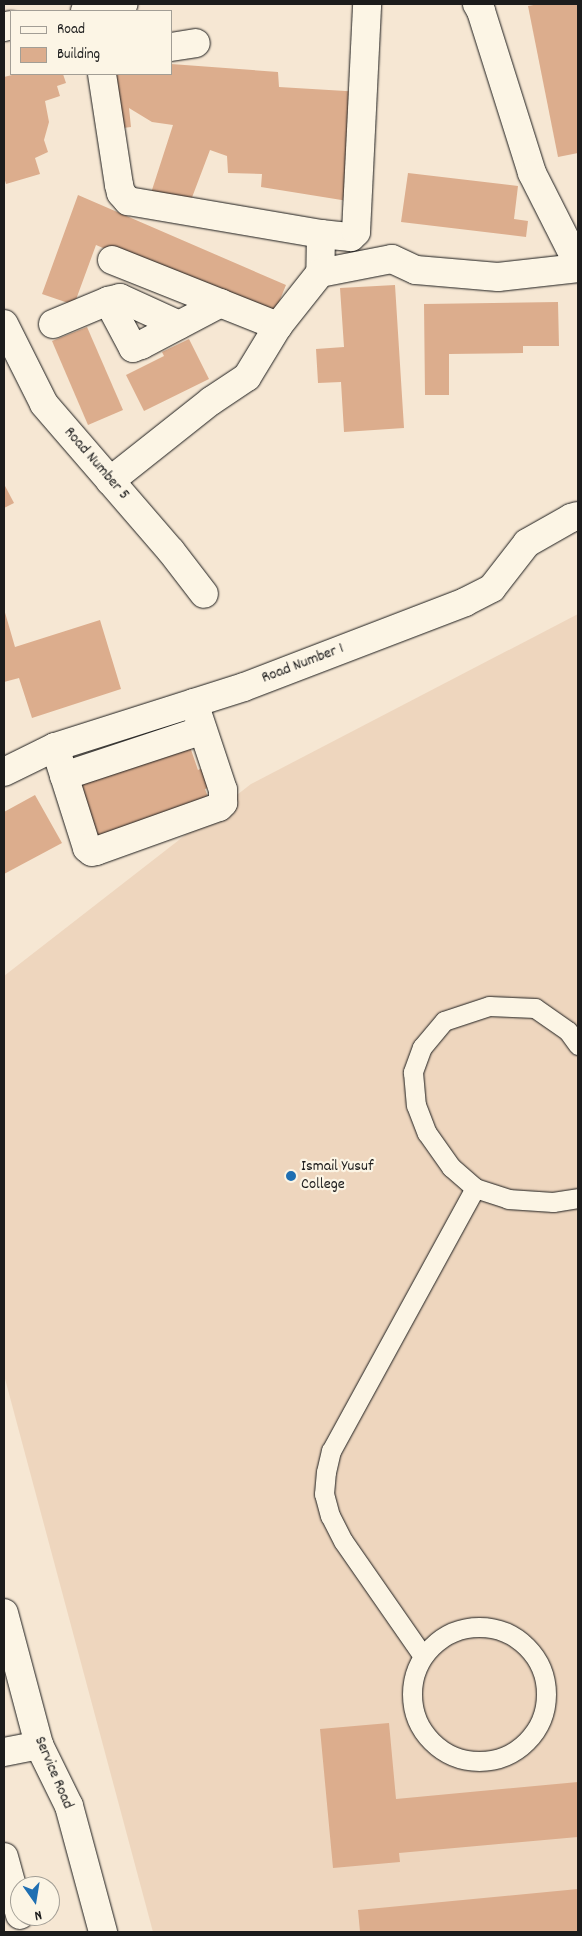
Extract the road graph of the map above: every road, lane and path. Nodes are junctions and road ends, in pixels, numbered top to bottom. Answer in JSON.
{"nodes":[{"id":1,"x":122,"y":4,"type":"edge"},
{"id":2,"x":367,"y":4,"type":"edge"},
{"id":3,"x":477,"y":4,"type":"edge"},
{"id":4,"x":94,"y":10,"type":"edge"},
{"id":5,"x":102,"y":75,"type":"edge"},
{"id":6,"x":321,"y":234,"type":"junction"},
{"id":7,"x":112,"y":260,"type":"dead end"},
{"id":8,"x":578,"y":264,"type":"edge"},
{"id":9,"x":578,"y":268,"type":"edge"},
{"id":10,"x":320,"y":273,"type":"junction"},
{"id":11,"x":108,"y":301,"type":"junction"},
{"id":12,"x":221,"y":303,"type":"junction"},
{"id":13,"x":4,"y":324,"type":"edge"},
{"id":14,"x":53,"y":324,"type":"dead end"},
{"id":15,"x":179,"y":325,"type":"junction"},
{"id":16,"x":278,"y":326,"type":"junction"},
{"id":17,"x":110,"y":481,"type":"junction"},
{"id":18,"x":578,"y":516,"type":"edge"},
{"id":19,"x":204,"y":594,"type":"dead end"},
{"id":20,"x":194,"y":703,"type":"junction"},
{"id":21,"x":203,"y":730,"type":"junction"},
{"id":22,"x":56,"y":747,"type":"junction"},
{"id":23,"x":4,"y":772,"type":"edge"},
{"id":24,"x":64,"y":776,"type":"junction"},
{"id":25,"x":578,"y":1045,"type":"edge"},
{"id":26,"x":475,"y":1188,"type":"junction"},
{"id":27,"x":578,"y":1198,"type":"edge"},
{"id":28,"x":4,"y":1614,"type":"edge"},
{"id":29,"x":424,"y":1656,"type":"junction"},
{"id":30,"x":39,"y":1746,"type":"junction"},
{"id":31,"x":4,"y":1752,"type":"edge"},
{"id":32,"x":4,"y":1857,"type":"edge"},
{"id":33,"x":10,"y":1879,"type":"edge"},
{"id":34,"x":103,"y":1932,"type":"edge"}],
"edges":[{"from":1,"to":4,"type":"main road"},
{"from":2,"to":6,"type":"main road"},
{"from":3,"to":8,"type":"main road"},
{"from":5,"to":6,"type":"main road"},
{"from":6,"to":10,"type":"main road"},
{"from":7,"to":12,"type":"main road"},
{"from":9,"to":10,"type":"main road"},
{"from":10,"to":16,"type":"main road"},
{"from":11,"to":14,"type":"main road"},
{"from":11,"to":15,"type":"main road"},
{"from":11,"to":15,"type":"main road"},
{"from":12,"to":15,"type":"main road"},
{"from":12,"to":16,"type":"main road"},
{"from":13,"to":17,"type":"main road","name":"Road Number 5"},
{"from":16,"to":17,"type":"main road"},
{"from":17,"to":19,"type":"main road","name":"Road Number 5"},
{"from":18,"to":20,"type":"main road","name":"Road Number 1"},
{"from":20,"to":21,"type":"main road"},
{"from":20,"to":22,"type":"main road","name":"Road Number 1"},
{"from":21,"to":24,"type":"main road"},
{"from":21,"to":24,"type":"main road"},
{"from":22,"to":23,"type":"main road","name":"Road Number 1"},
{"from":22,"to":24,"type":"main road"},
{"from":25,"to":26,"type":"lane"},
{"from":26,"to":27,"type":"lane"},
{"from":26,"to":29,"type":"lane"},
{"from":28,"to":30,"type":"main road","name":"Service Road"},
{"from":29,"to":29,"type":"lane"},
{"from":30,"to":31,"type":"main road"},
{"from":30,"to":34,"type":"main road","name":"Service Road"},
{"from":32,"to":33,"type":"main road"}]}
